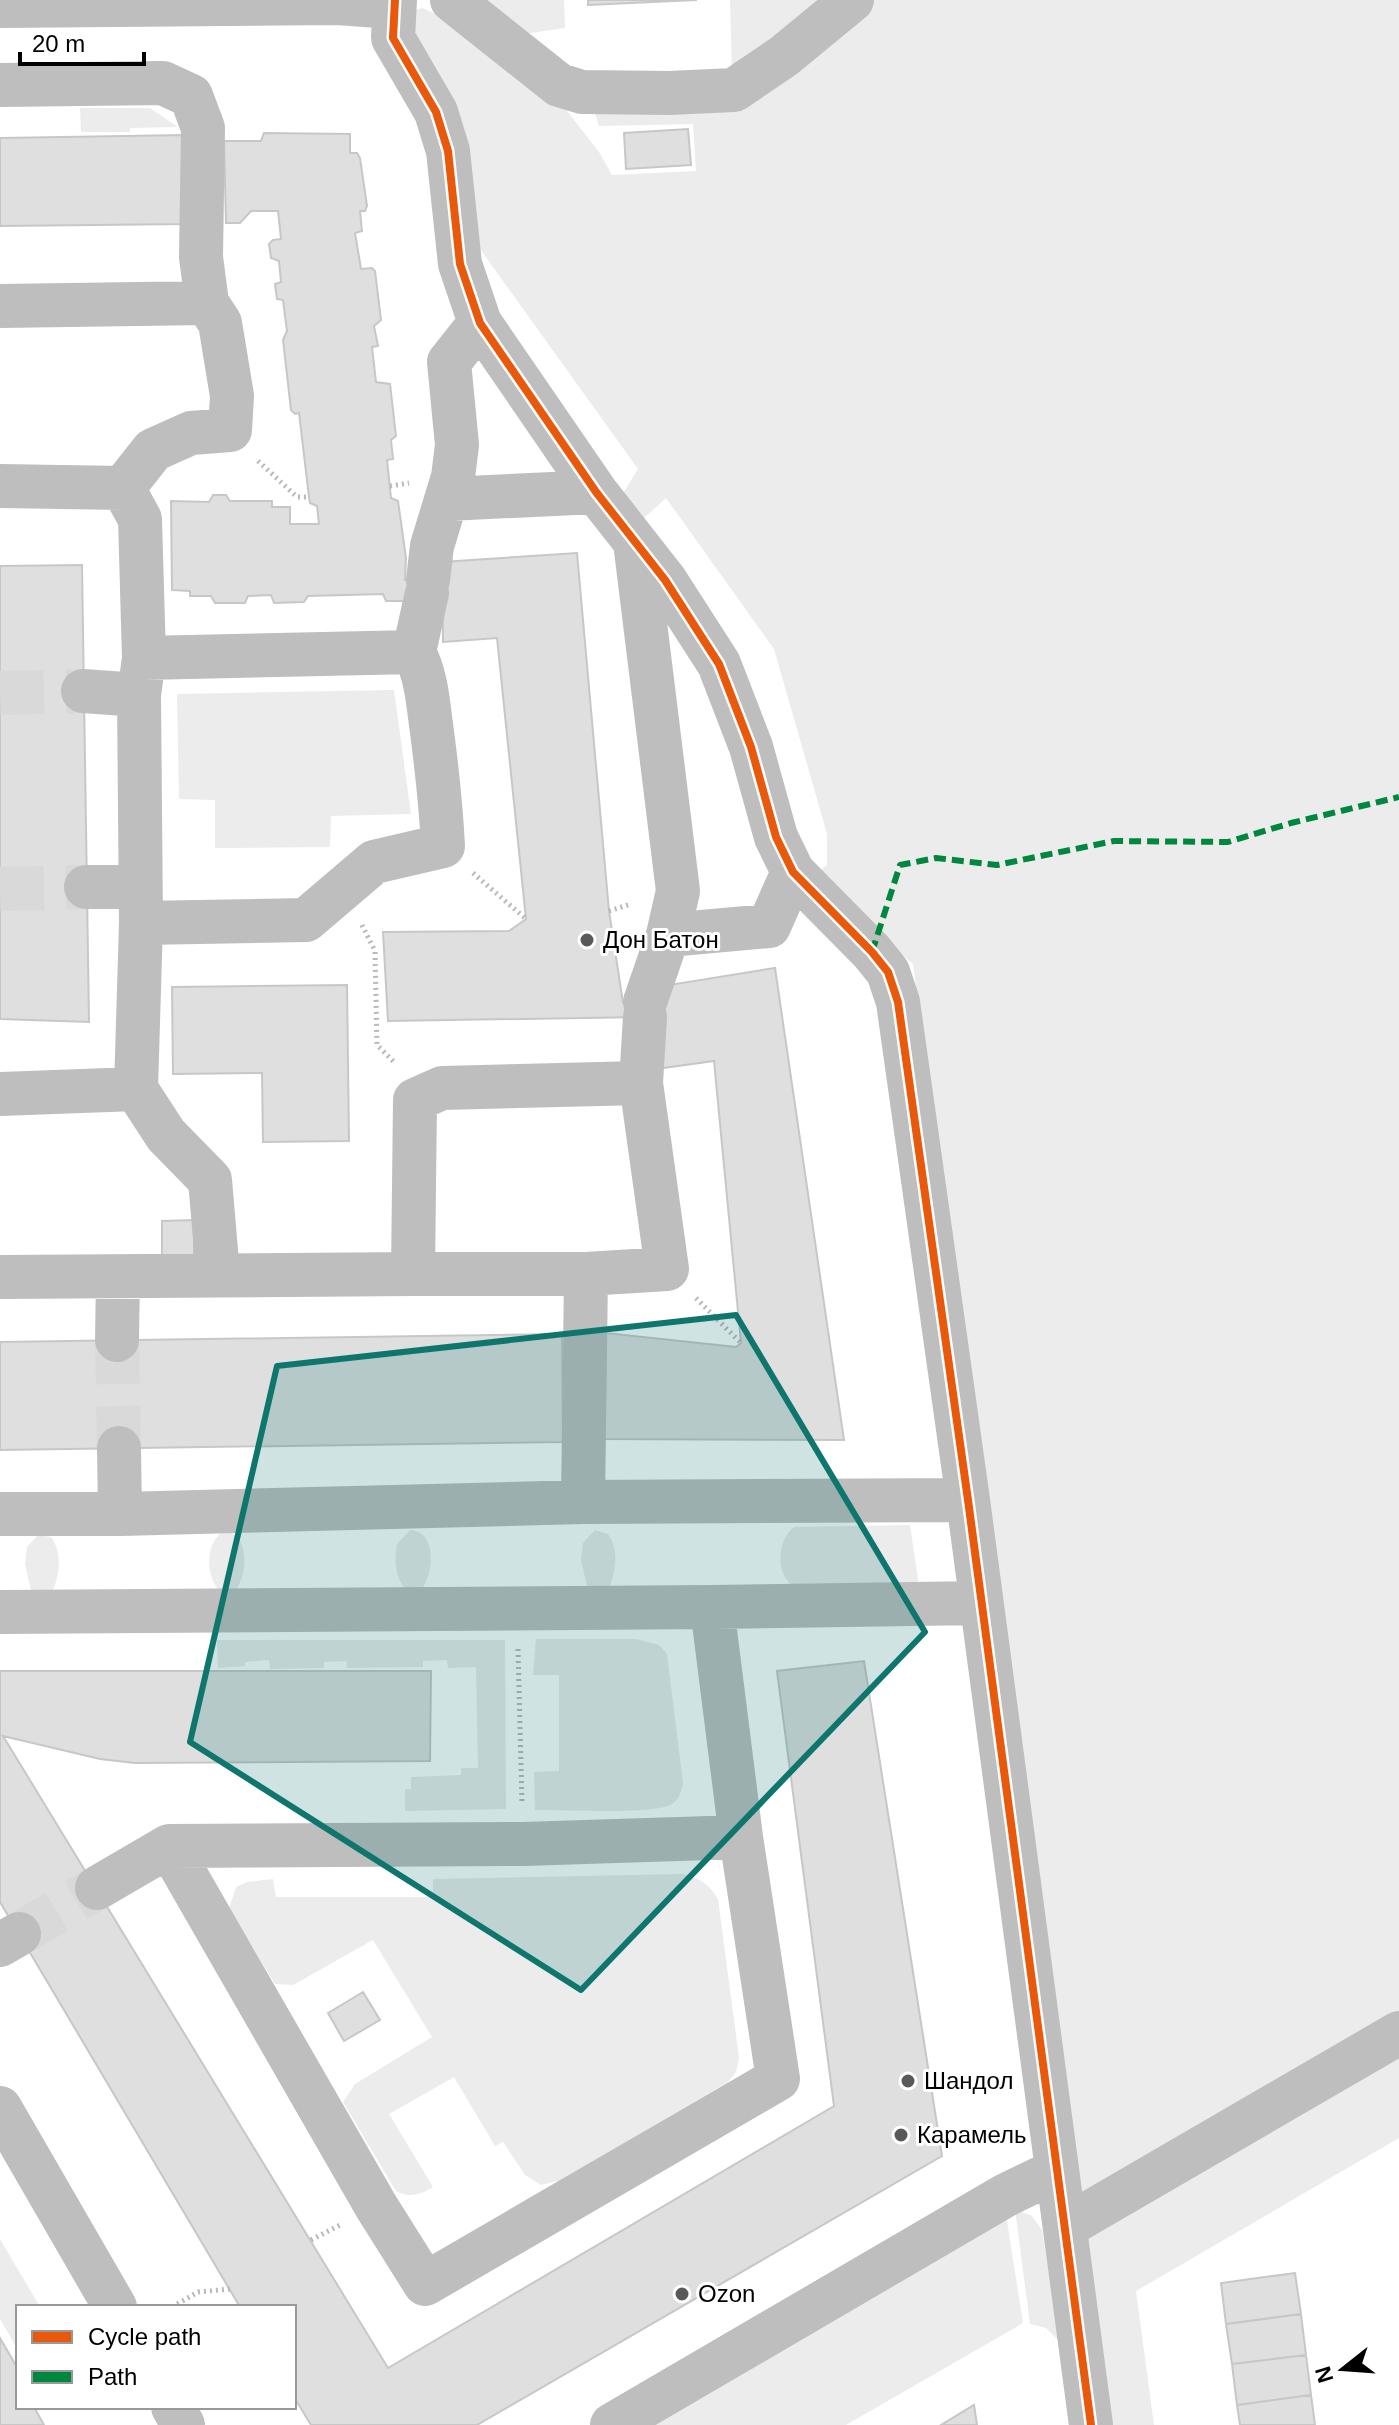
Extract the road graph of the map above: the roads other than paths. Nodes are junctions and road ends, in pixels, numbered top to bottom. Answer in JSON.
{"nodes":[{"id":1,"x":452,"y":0,"type":"edge"},
{"id":2,"x":852,"y":0,"type":"edge"},
{"id":3,"x":337,"y":1,"type":"edge"},
{"id":4,"x":394,"y":4,"type":"edge"},
{"id":5,"x":0,"y":6,"type":"edge"},
{"id":6,"x":0,"y":85,"type":"edge"},
{"id":7,"x":207,"y":303,"type":"junction"},
{"id":8,"x":0,"y":306,"type":"edge"},
{"id":9,"x":480,"y":323,"type":"junction"},
{"id":10,"x":0,"y":486,"type":"edge"},
{"id":11,"x":123,"y":488,"type":"junction"},
{"id":12,"x":596,"y":492,"type":"junction"},
{"id":13,"x":447,"y":499,"type":"junction"},
{"id":14,"x":634,"y":540,"type":"junction"},
{"id":15,"x":414,"y":652,"type":"junction"},
{"id":16,"x":141,"y":676,"type":"junction"},
{"id":17,"x":83,"y":691,"type":"tunnel mouth"},
{"id":18,"x":793,"y":872,"type":"junction"},
{"id":19,"x":86,"y":887,"type":"tunnel mouth"},
{"id":20,"x":140,"y":905,"type":"junction"},
{"id":21,"x":668,"y":935,"type":"junction"},
{"id":22,"x":641,"y":1083,"type":"junction"},
{"id":23,"x":136,"y":1089,"type":"junction"},
{"id":24,"x":0,"y":1094,"type":"edge"},
{"id":25,"x":218,"y":1274,"type":"junction"},
{"id":26,"x":413,"y":1274,"type":"junction"},
{"id":27,"x":586,"y":1274,"type":"junction"},
{"id":28,"x":0,"y":1277,"type":"edge"},
{"id":29,"x":118,"y":1277,"type":"junction"},
{"id":30,"x":117,"y":1340,"type":"tunnel mouth"},
{"id":31,"x":119,"y":1448,"type":"tunnel mouth"},
{"id":32,"x":968,"y":1500,"type":"junction"},
{"id":33,"x":583,"y":1502,"type":"junction"},
{"id":34,"x":0,"y":1514,"type":"edge"},
{"id":35,"x":120,"y":1514,"type":"junction"},
{"id":36,"x":980,"y":1603,"type":"junction"},
{"id":37,"x":712,"y":1607,"type":"junction"},
{"id":38,"x":0,"y":1612,"type":"edge"},
{"id":39,"x":741,"y":1837,"type":"junction"},
{"id":40,"x":169,"y":1846,"type":"junction"},
{"id":41,"x":97,"y":1888,"type":"tunnel mouth"},
{"id":42,"x":1399,"y":2033,"type":"edge"},
{"id":43,"x":0,"y":2108,"type":"edge"},
{"id":44,"x":1056,"y":2171,"type":"junction"},
{"id":45,"x":1065,"y":2227,"type":"junction"},
{"id":46,"x":114,"y":2305,"type":"edge"},
{"id":47,"x":612,"y":2425,"type":"edge"},
{"id":48,"x":1091,"y":2425,"type":"edge"}],
"edges":[{"from":1,"to":2,"type":"street"},
{"from":3,"to":4,"type":"street"},
{"from":3,"to":5,"type":"street"},
{"from":4,"to":9,"type":"street"},
{"from":6,"to":7,"type":"street"},
{"from":7,"to":8,"type":"street"},
{"from":7,"to":11,"type":"street"},
{"from":9,"to":12,"type":"street"},
{"from":9,"to":13,"type":"street"},
{"from":10,"to":11,"type":"street"},
{"from":11,"to":16,"type":"street"},
{"from":12,"to":13,"type":"street"},
{"from":12,"to":14,"type":"street"},
{"from":13,"to":15,"type":"street"},
{"from":14,"to":18,"type":"street"},
{"from":14,"to":21,"type":"street"},
{"from":15,"to":16,"type":"street"},
{"from":15,"to":20,"type":"street"},
{"from":16,"to":17,"type":"street"},
{"from":16,"to":20,"type":"street"},
{"from":18,"to":21,"type":"street"},
{"from":18,"to":32,"type":"street"},
{"from":19,"to":20,"type":"street"},
{"from":20,"to":23,"type":"street"},
{"from":21,"to":22,"type":"street"},
{"from":22,"to":26,"type":"street"},
{"from":22,"to":27,"type":"street"},
{"from":23,"to":24,"type":"street"},
{"from":23,"to":25,"type":"street"},
{"from":25,"to":26,"type":"street"},
{"from":25,"to":29,"type":"street"},
{"from":26,"to":27,"type":"street"},
{"from":27,"to":33,"type":"street"},
{"from":28,"to":29,"type":"street"},
{"from":29,"to":30,"type":"street"},
{"from":31,"to":35,"type":"street"},
{"from":32,"to":33,"type":"street"},
{"from":32,"to":36,"type":"street"},
{"from":33,"to":35,"type":"street"},
{"from":34,"to":35,"type":"street"},
{"from":36,"to":37,"type":"street"},
{"from":36,"to":44,"type":"street"},
{"from":37,"to":38,"type":"street"},
{"from":37,"to":39,"type":"street"},
{"from":39,"to":40,"type":"street"},
{"from":39,"to":40,"type":"street"},
{"from":40,"to":41,"type":"street"},
{"from":42,"to":45,"type":"street"},
{"from":43,"to":46,"type":"street"},
{"from":44,"to":45,"type":"street"},
{"from":44,"to":47,"type":"street"},
{"from":45,"to":48,"type":"street"}]}
